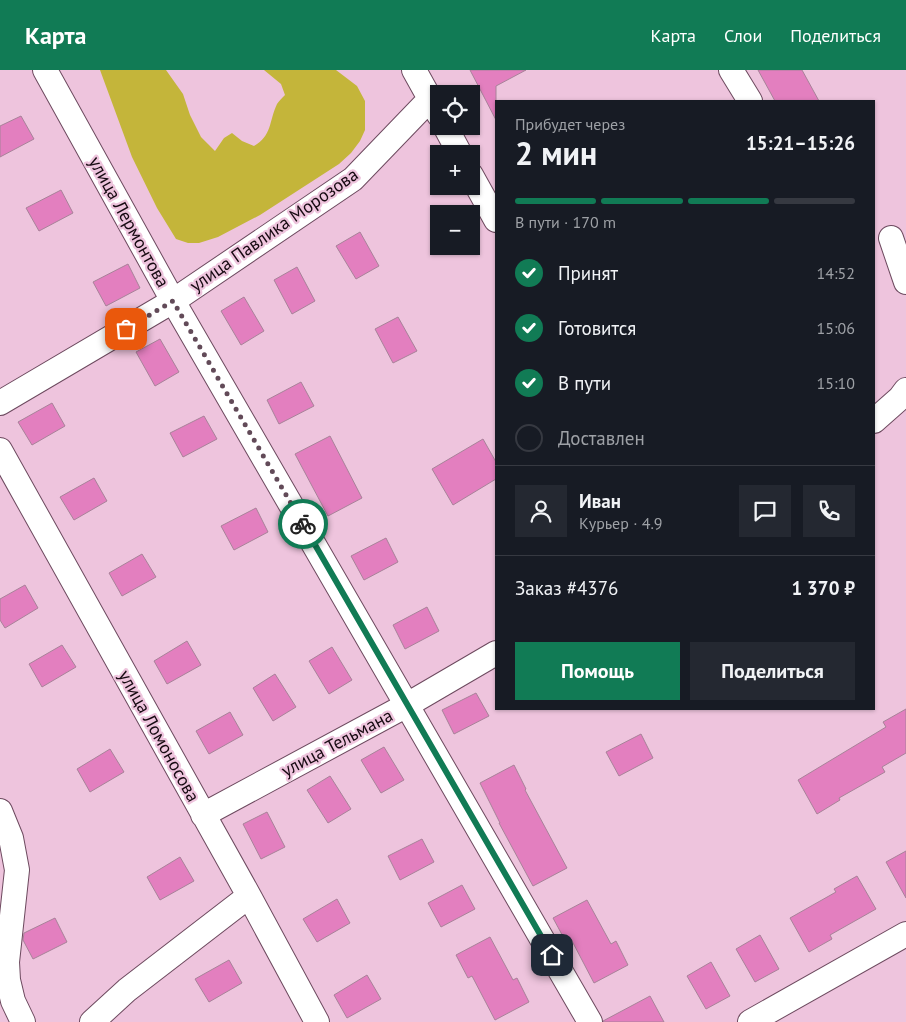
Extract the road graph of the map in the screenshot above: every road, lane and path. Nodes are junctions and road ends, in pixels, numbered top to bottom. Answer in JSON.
{"nodes":[{"id":1,"x":45,"y":70,"type":"edge"},
{"id":2,"x":414,"y":70,"type":"edge"},
{"id":3,"x":731,"y":70,"type":"edge"},
{"id":4,"x":430,"y":100,"type":"edge"},
{"id":5,"x":749,"y":100,"type":"edge"},
{"id":6,"x":430,"y":111,"type":"edge"},
{"id":7,"x":480,"y":191,"type":"edge"},
{"id":8,"x":495,"y":218,"type":"edge"},
{"id":9,"x":890,"y":239,"type":"edge"},
{"id":10,"x":906,"y":282,"type":"edge"},
{"id":11,"x":173,"y":301,"type":"junction"},
{"id":12,"x":906,"y":390,"type":"edge"},
{"id":13,"x":0,"y":403,"type":"edge"},
{"id":14,"x":875,"y":420,"type":"edge"},
{"id":15,"x":0,"y":450,"type":"edge"},
{"id":16,"x":495,"y":653,"type":"edge"},
{"id":17,"x":407,"y":705,"type":"junction"},
{"id":18,"x":0,"y":811,"type":"edge"},
{"id":19,"x":203,"y":815,"type":"junction"},
{"id":20,"x":248,"y":896,"type":"junction"},
{"id":21,"x":906,"y":934,"type":"edge"},
{"id":22,"x":23,"y":1022,"type":"edge"},
{"id":23,"x":92,"y":1022,"type":"edge"},
{"id":24,"x":317,"y":1022,"type":"edge"},
{"id":25,"x":590,"y":1022,"type":"edge"},
{"id":26,"x":750,"y":1022,"type":"edge"}],
"edges":[{"from":1,"to":11,"type":"street","name":"улица Лермонтова"},
{"from":2,"to":4,"type":"street"},
{"from":3,"to":5,"type":"street"},
{"from":6,"to":11,"type":"street","name":"улица Павлика Морозова"},
{"from":7,"to":8,"type":"street"},
{"from":9,"to":10,"type":"street"},
{"from":11,"to":13,"type":"street","name":"улица Павлика Морозова"},
{"from":11,"to":17,"type":"street","name":"улица Лермонтова"},
{"from":12,"to":14,"type":"street"},
{"from":15,"to":19,"type":"street","name":"улица Ломоносова"},
{"from":16,"to":17,"type":"street","name":"улица Тельмана"},
{"from":17,"to":19,"type":"street","name":"улица Тельмана"},
{"from":17,"to":25,"type":"street","name":"улица Лермонтова"},
{"from":18,"to":22,"type":"street"},
{"from":19,"to":20,"type":"street","name":"улица Ломоносова"},
{"from":20,"to":23,"type":"street"},
{"from":20,"to":24,"type":"street","name":"улица Ломоносова"},
{"from":21,"to":26,"type":"street"}]}
